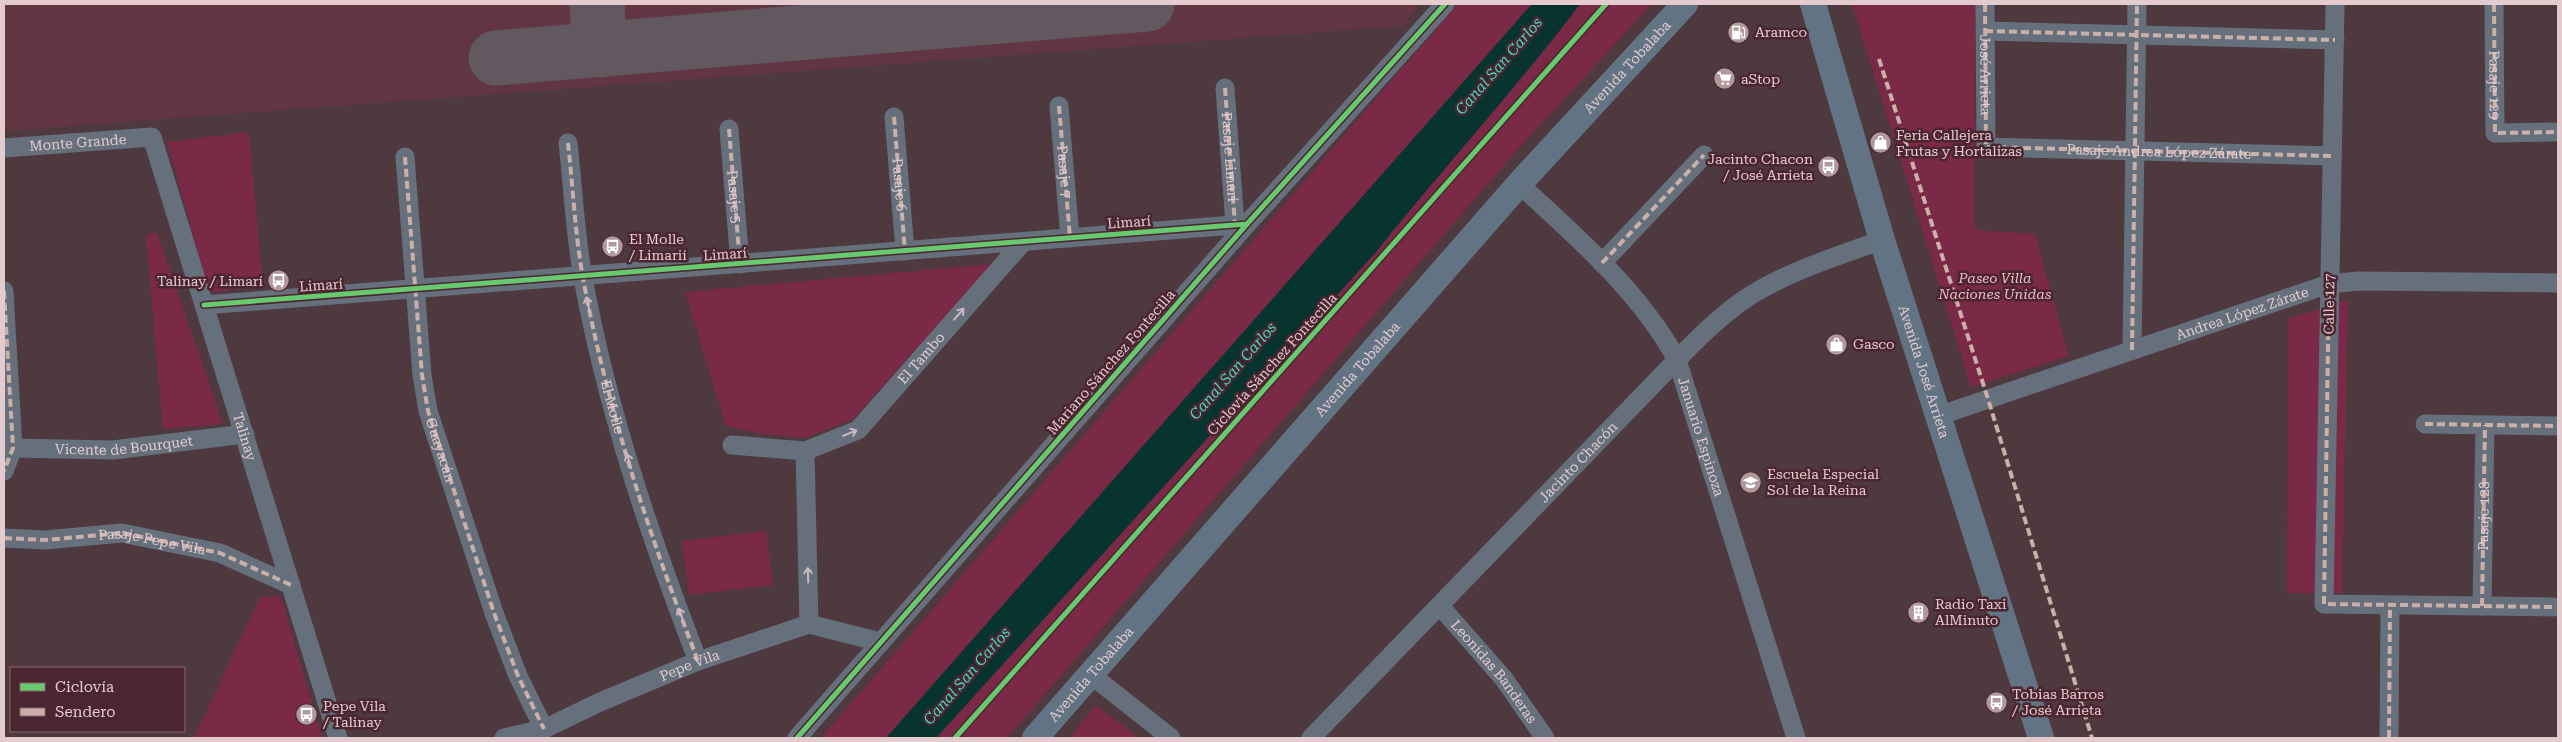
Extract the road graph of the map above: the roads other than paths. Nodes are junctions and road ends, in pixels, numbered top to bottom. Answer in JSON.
{"nodes":[{"id":1,"x":1445,"y":4,"type":"edge"},
{"id":2,"x":1685,"y":4,"type":"edge"},
{"id":3,"x":1813,"y":4,"type":"edge"},
{"id":4,"x":1985,"y":4,"type":"edge"},
{"id":5,"x":2137,"y":4,"type":"edge"},
{"id":6,"x":2335,"y":4,"type":"edge"},
{"id":7,"x":2494,"y":4,"type":"edge"},
{"id":8,"x":1985,"y":31,"type":"junction"},
{"id":9,"x":2136,"y":36,"type":"junction"},
{"id":10,"x":2335,"y":40,"type":"junction"},
{"id":11,"x":1225,"y":88,"type":"dead end"},
{"id":12,"x":1059,"y":106,"type":"dead end"},
{"id":13,"x":894,"y":117,"type":"dead end"},
{"id":14,"x":729,"y":129,"type":"dead end"},
{"id":15,"x":2558,"y":132,"type":"edge"},
{"id":16,"x":152,"y":137,"type":"joint"},
{"id":17,"x":568,"y":143,"type":"dead end"},
{"id":18,"x":1986,"y":147,"type":"joint"},
{"id":19,"x":4,"y":148,"type":"edge"},
{"id":20,"x":2135,"y":151,"type":"junction"},
{"id":21,"x":1704,"y":155,"type":"dead end"},
{"id":22,"x":2332,"y":156,"type":"junction"},
{"id":23,"x":405,"y":157,"type":"dead end"},
{"id":24,"x":1519,"y":184,"type":"junction"},
{"id":25,"x":1241,"y":225,"type":"junction"},
{"id":26,"x":1070,"y":238,"type":"junction"},
{"id":27,"x":1882,"y":240,"type":"junction"},
{"id":28,"x":1023,"y":242,"type":"junction"},
{"id":29,"x":904,"y":251,"type":"junction"},
{"id":30,"x":1602,"y":263,"type":"junction"},
{"id":31,"x":740,"y":264,"type":"junction"},
{"id":32,"x":582,"y":276,"type":"junction"},
{"id":33,"x":2558,"y":283,"type":"edge"},
{"id":34,"x":2329,"y":284,"type":"junction"},
{"id":35,"x":416,"y":290,"type":"junction"},
{"id":36,"x":4,"y":291,"type":"edge"},
{"id":37,"x":204,"y":305,"type":"junction"},
{"id":38,"x":2132,"y":350,"type":"junction"},
{"id":39,"x":1676,"y":360,"type":"junction"},
{"id":40,"x":1938,"y":416,"type":"junction"},
{"id":41,"x":2425,"y":424,"type":"dead end"},
{"id":42,"x":2485,"y":425,"type":"junction"},
{"id":43,"x":2558,"y":426,"type":"edge"},
{"id":44,"x":245,"y":434,"type":"junction"},
{"id":45,"x":732,"y":445,"type":"dead end"},
{"id":46,"x":8,"y":446,"type":"edge"},
{"id":47,"x":805,"y":451,"type":"junction"},
{"id":48,"x":4,"y":470,"type":"edge"},
{"id":49,"x":4,"y":538,"type":"edge"},
{"id":50,"x":291,"y":585,"type":"junction"},
{"id":51,"x":2390,"y":605,"type":"junction"},
{"id":52,"x":1440,"y":606,"type":"junction"},
{"id":53,"x":2482,"y":606,"type":"junction"},
{"id":54,"x":2553,"y":608,"type":"dead end"},
{"id":55,"x":810,"y":624,"type":"junction"},
{"id":56,"x":880,"y":642,"type":"junction"},
{"id":57,"x":698,"y":661,"type":"junction"},
{"id":58,"x":1090,"y":674,"type":"junction"},
{"id":59,"x":544,"y":728,"type":"junction"},
{"id":60,"x":338,"y":738,"type":"edge"},
{"id":61,"x":504,"y":738,"type":"edge"},
{"id":62,"x":797,"y":738,"type":"edge"},
{"id":63,"x":1035,"y":738,"type":"edge"},
{"id":64,"x":1171,"y":738,"type":"edge"},
{"id":65,"x":1311,"y":738,"type":"edge"},
{"id":66,"x":1545,"y":738,"type":"edge"},
{"id":67,"x":1796,"y":738,"type":"edge"},
{"id":68,"x":2041,"y":738,"type":"edge"},
{"id":69,"x":2389,"y":738,"type":"edge"}],
"edges":[{"from":1,"to":25,"type":"street","name":"Mariano Sánchez Fontecilla"},
{"from":2,"to":24,"type":"main road","name":"Avenida Tobalaba"},
{"from":3,"to":27,"type":"main road","name":"Avenida José Arrieta"},
{"from":4,"to":8,"type":"street","name":"José Arrieta"},
{"from":5,"to":9,"type":"street"},
{"from":6,"to":10,"type":"street","name":"Calle 127"},
{"from":7,"to":15,"type":"street","name":"Pasaje 129"},
{"from":8,"to":9,"type":"street"},
{"from":8,"to":18,"type":"street","name":"José Arrieta"},
{"from":9,"to":10,"type":"street"},
{"from":9,"to":20,"type":"street"},
{"from":10,"to":22,"type":"street","name":"Calle 127"},
{"from":11,"to":25,"type":"street","name":"Pasaje Limarí"},
{"from":12,"to":26,"type":"street","name":"Pasaje 7"},
{"from":13,"to":29,"type":"street","name":"Pasaje 6"},
{"from":14,"to":31,"type":"street","name":"Pasaje 5"},
{"from":16,"to":19,"type":"street","name":"Monte Grande"},
{"from":16,"to":37,"type":"street","name":"Talinay"},
{"from":17,"to":32,"type":"street","name":"El Molle"},
{"from":18,"to":20,"type":"street","name":"Pasaje Andrea López Zárate"},
{"from":20,"to":22,"type":"street","name":"Pasaje Andrea López Zárate"},
{"from":20,"to":38,"type":"street"},
{"from":21,"to":30,"type":"street"},
{"from":22,"to":34,"type":"street","name":"Calle 127"},
{"from":23,"to":35,"type":"street","name":"Guayacán"},
{"from":24,"to":30,"type":"street","name":"Januario Espinoza"},
{"from":24,"to":58,"type":"main road","name":"Avenida Tobalaba"},
{"from":25,"to":26,"type":"street","name":"Limarí"},
{"from":25,"to":56,"type":"street","name":"Mariano Sánchez Fontecilla"},
{"from":26,"to":28,"type":"street","name":"Limarí"},
{"from":27,"to":39,"type":"street","name":"Jacinto Chacón"},
{"from":27,"to":40,"type":"main road","name":"Avenida José Arrieta"},
{"from":28,"to":29,"type":"street","name":"Limarí"},
{"from":47,"to":28,"type":"street","name":"El Tambo","one_way":true},
{"from":29,"to":31,"type":"street","name":"Limarí"},
{"from":30,"to":39,"type":"street","name":"Januario Espinoza"},
{"from":31,"to":32,"type":"street","name":"Limarí"},
{"from":32,"to":35,"type":"street","name":"Limarí"},
{"from":57,"to":32,"type":"street","name":"El Molle","one_way":true},
{"from":33,"to":34,"type":"street","name":"Andrea López Zárate"},
{"from":34,"to":38,"type":"street","name":"Andrea López Zárate"},
{"from":34,"to":51,"type":"street","name":"Calle 127"},
{"from":35,"to":37,"type":"street","name":"Limarí"},
{"from":35,"to":59,"type":"street","name":"Guayacán"},
{"from":36,"to":46,"type":"street"},
{"from":37,"to":44,"type":"street","name":"Talinay"},
{"from":38,"to":40,"type":"street","name":"Andrea López Zárate"},
{"from":39,"to":52,"type":"street","name":"Jacinto Chacón"},
{"from":39,"to":67,"type":"street","name":"Januario Espinoza"},
{"from":40,"to":68,"type":"main road","name":"Avenida José Arrieta"},
{"from":41,"to":42,"type":"street"},
{"from":42,"to":43,"type":"street"},
{"from":42,"to":53,"type":"street","name":"Pasaje 128"},
{"from":44,"to":46,"type":"street","name":"Vicente de Bourquet"},
{"from":44,"to":50,"type":"street","name":"Talinay"},
{"from":45,"to":47,"type":"street","name":"El Tambo"},
{"from":46,"to":48,"type":"street"},
{"from":55,"to":47,"type":"street","one_way":true},
{"from":49,"to":50,"type":"street","name":"Pasaje Pepe Vila"},
{"from":50,"to":60,"type":"street","name":"Talinay"},
{"from":51,"to":53,"type":"street"},
{"from":51,"to":69,"type":"street"},
{"from":52,"to":65,"type":"street","name":"Jacinto Chacón"},
{"from":52,"to":66,"type":"street","name":"Leonidas Banderas"},
{"from":53,"to":54,"type":"street"},
{"from":55,"to":56,"type":"street"},
{"from":55,"to":57,"type":"street","name":"Pepe Vila"},
{"from":56,"to":62,"type":"street","name":"Mariano Sánchez Fontecilla"},
{"from":57,"to":59,"type":"street","name":"Pepe Vila"},
{"from":58,"to":63,"type":"main road","name":"Avenida Tobalaba"},
{"from":58,"to":64,"type":"street"},
{"from":59,"to":61,"type":"street","name":"Pepe Vila"}]}
